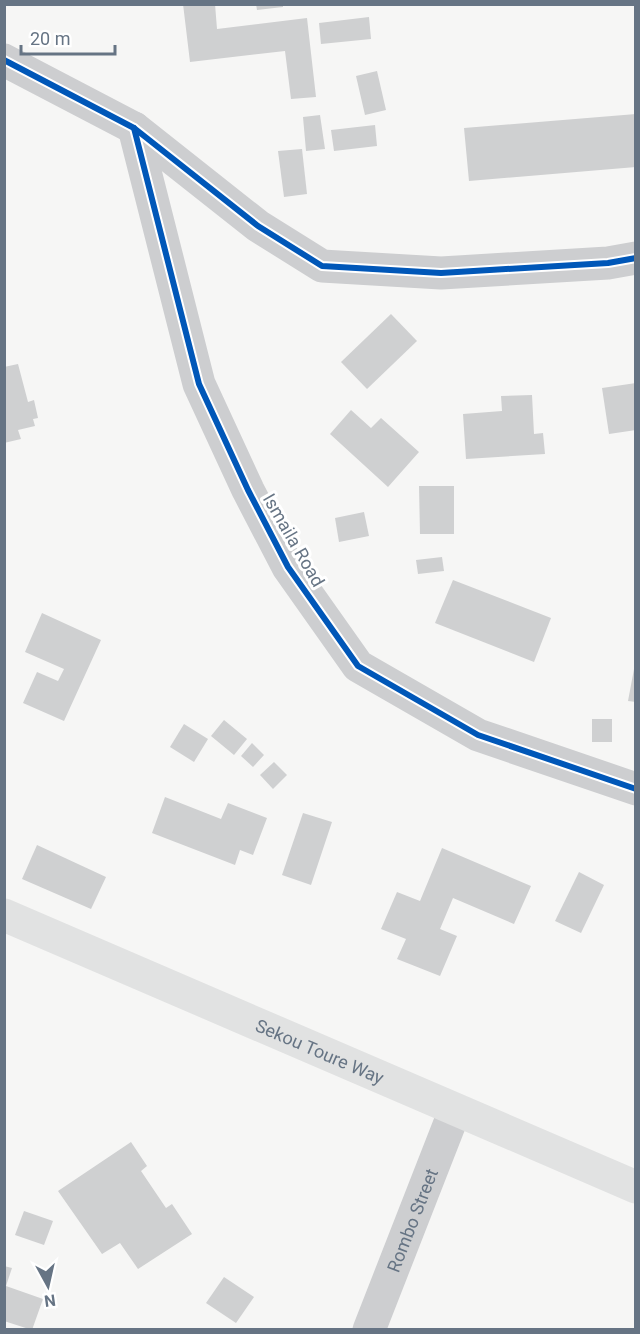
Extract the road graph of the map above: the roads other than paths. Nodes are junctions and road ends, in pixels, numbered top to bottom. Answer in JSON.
{"nodes":[{"id":1,"x":4,"y":60,"type":"edge"},
{"id":2,"x":134,"y":128,"type":"junction"},
{"id":3,"x":636,"y":258,"type":"edge"},
{"id":4,"x":636,"y":789,"type":"edge"},
{"id":5,"x":4,"y":915,"type":"edge"},
{"id":6,"x":455,"y":1110,"type":"junction"},
{"id":7,"x":636,"y":1187,"type":"edge"},
{"id":8,"x":369,"y":1329,"type":"edge"}],
"edges":[{"from":1,"to":2,"type":"street"},
{"from":2,"to":3,"type":"street"},
{"from":2,"to":4,"type":"street","name":"Ismaila Road"},
{"from":5,"to":6,"type":"street","name":"Sekou Toure Way"},
{"from":6,"to":7,"type":"street","name":"Sekou Toure Way"},
{"from":6,"to":8,"type":"street","name":"Rombo Street"}]}
